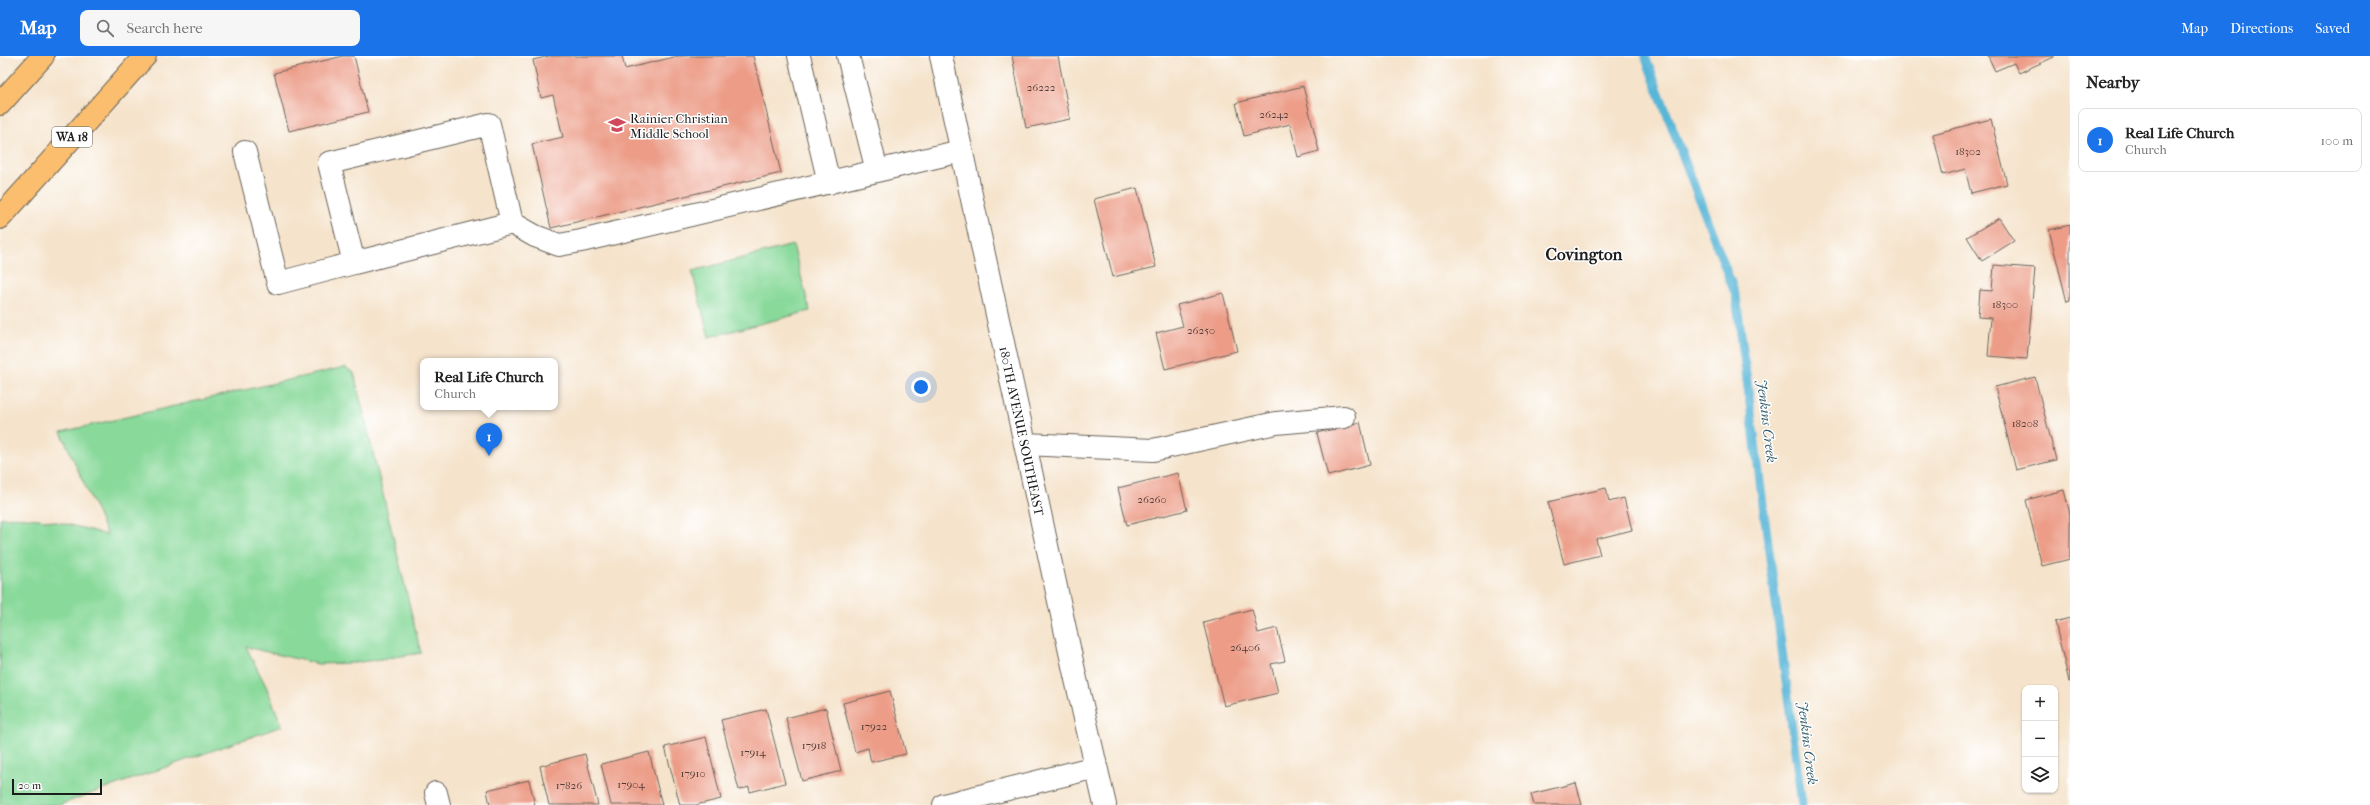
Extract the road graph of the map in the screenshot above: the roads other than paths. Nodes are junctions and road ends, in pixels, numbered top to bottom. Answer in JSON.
{"nodes":[{"id":1,"x":43,"y":56,"type":"edge"},
{"id":2,"x":145,"y":56,"type":"edge"},
{"id":3,"x":799,"y":56,"type":"edge"},
{"id":4,"x":848,"y":56,"type":"edge"},
{"id":5,"x":941,"y":56,"type":"edge"},
{"id":6,"x":0,"y":104,"type":"edge"},
{"id":7,"x":961,"y":151,"type":"junction"},
{"id":8,"x":245,"y":152,"type":"dead end"},
{"id":9,"x":877,"y":171,"type":"junction"},
{"id":10,"x":829,"y":182,"type":"junction"},
{"id":11,"x":0,"y":218,"type":"edge"},
{"id":12,"x":512,"y":223,"type":"junction"},
{"id":13,"x":354,"y":263,"type":"junction"},
{"id":14,"x":1344,"y":417,"type":"dead end"},
{"id":15,"x":1024,"y":444,"type":"junction"},
{"id":16,"x":1096,"y":767,"type":"junction"},
{"id":17,"x":944,"y":805,"type":"edge"},
{"id":18,"x":1105,"y":805,"type":"edge"}],
"edges":[{"from":1,"to":6,"type":"highway"},
{"from":2,"to":11,"type":"highway","number":"WA 18"},
{"from":3,"to":10,"type":"street"},
{"from":4,"to":9,"type":"street"},
{"from":5,"to":7,"type":"street","name":"180TH AVENUE SOUTHEAST"},
{"from":7,"to":9,"type":"street"},
{"from":7,"to":15,"type":"street","name":"180TH AVENUE SOUTHEAST"},
{"from":8,"to":13,"type":"street"},
{"from":9,"to":10,"type":"street"},
{"from":10,"to":12,"type":"street"},
{"from":12,"to":13,"type":"street"},
{"from":12,"to":13,"type":"street"},
{"from":14,"to":15,"type":"street"},
{"from":15,"to":16,"type":"street","name":"180TH AVENUE SOUTHEAST"},
{"from":16,"to":17,"type":"street"},
{"from":16,"to":18,"type":"street","name":"180TH AVENUE SOUTHEAST"}]}
